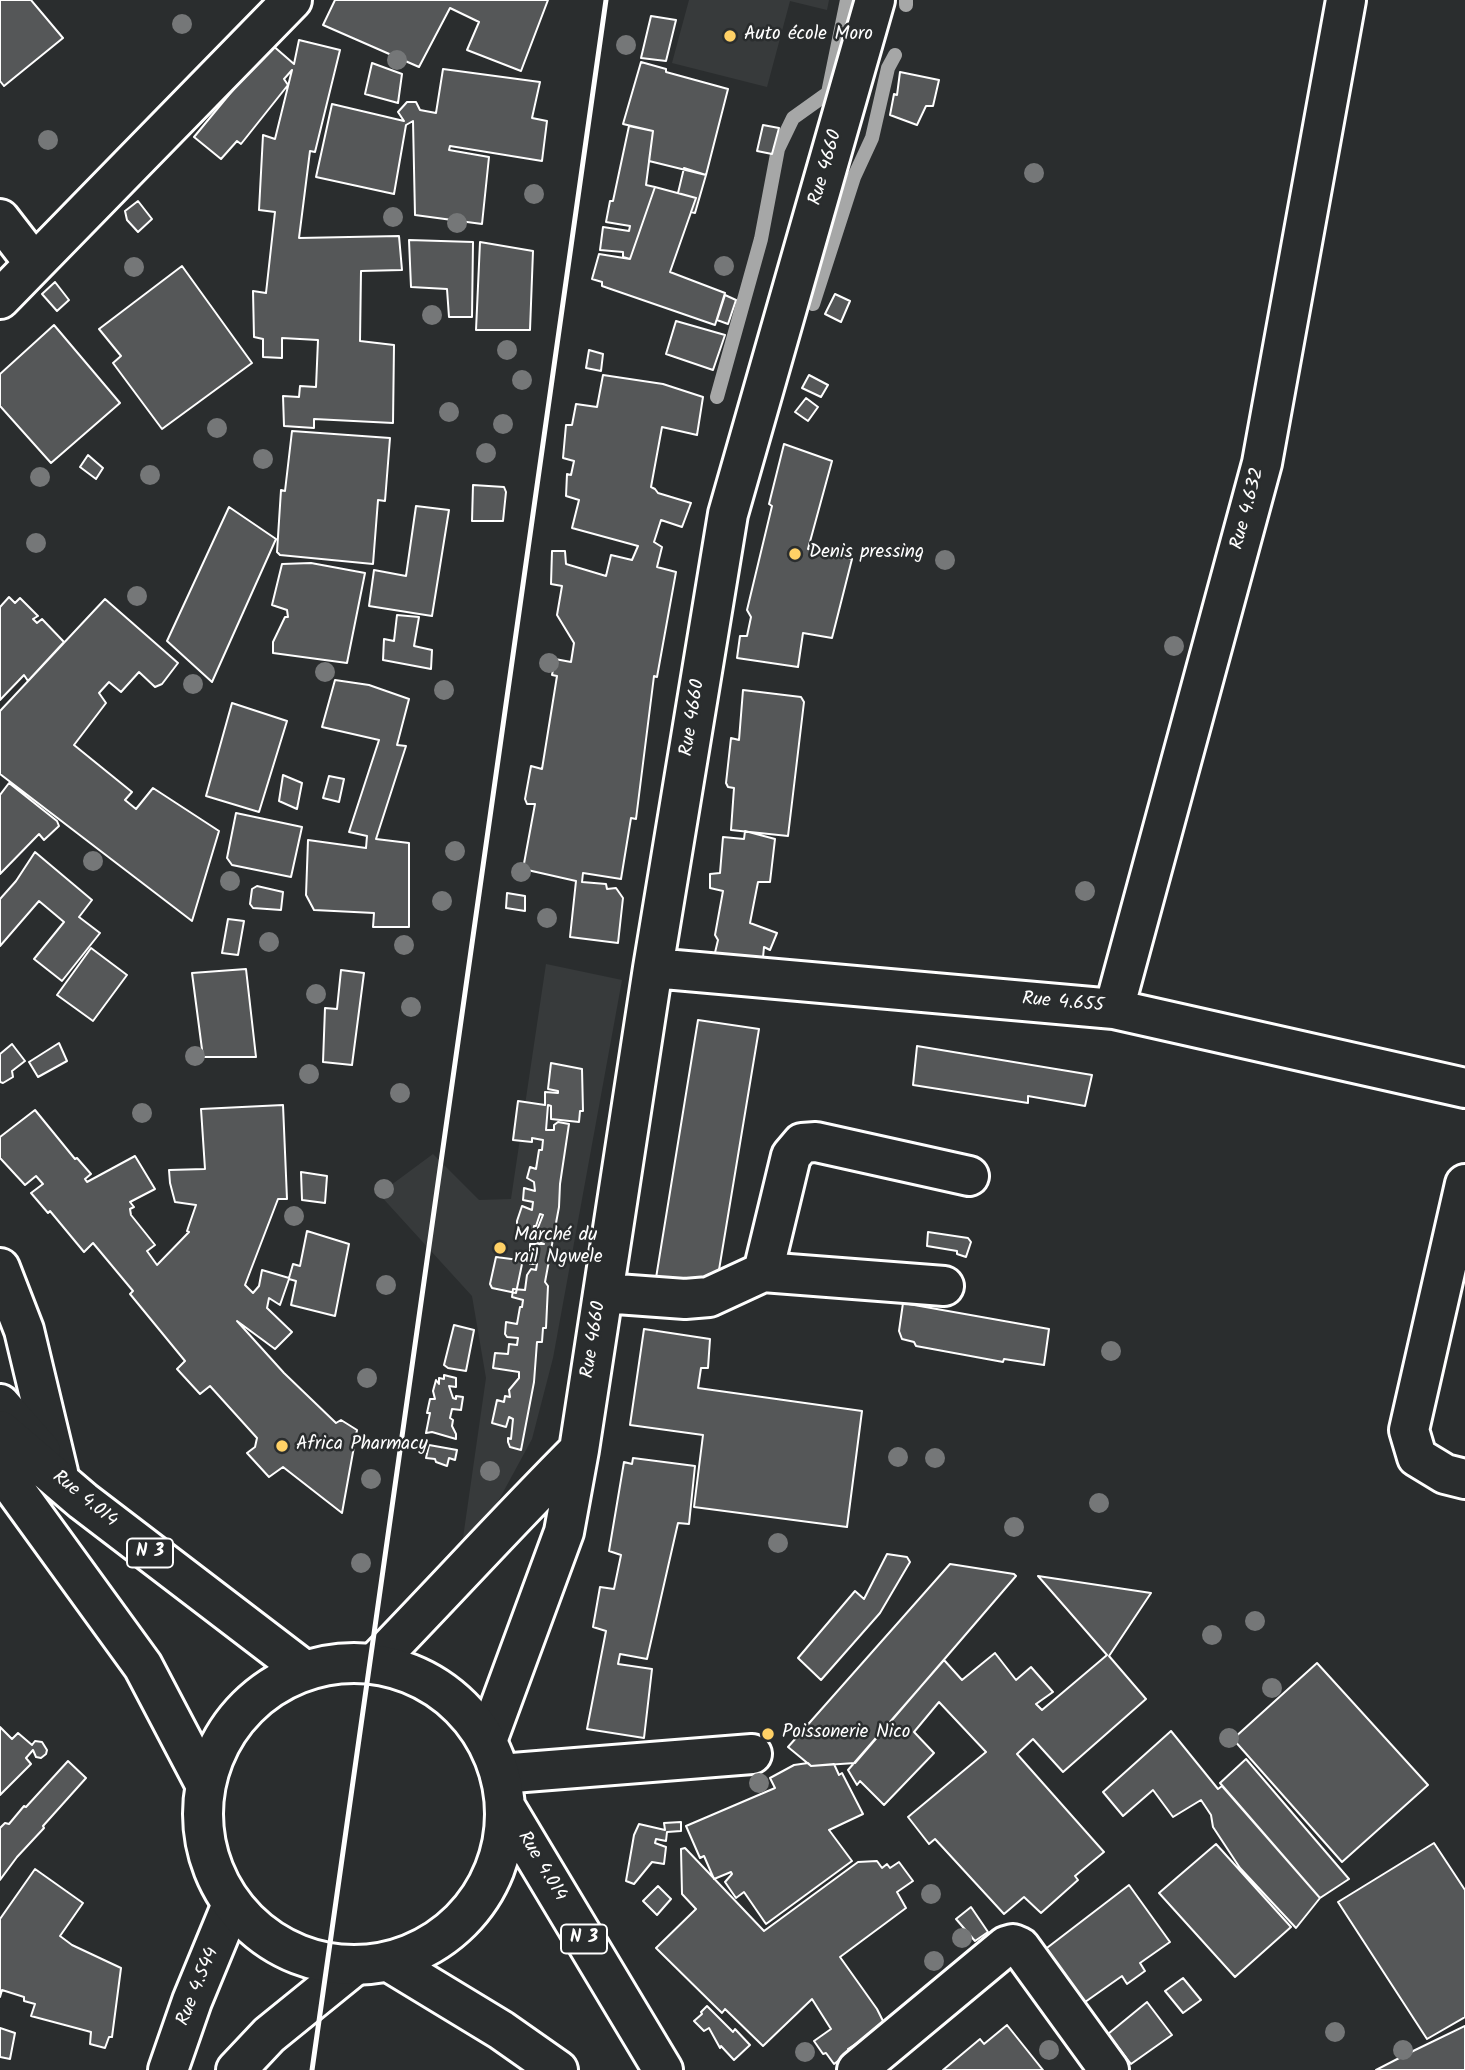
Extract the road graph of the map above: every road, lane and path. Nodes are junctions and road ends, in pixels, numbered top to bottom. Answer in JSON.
{"nodes":[{"id":1,"x":292,"y":0,"type":"edge"},
{"id":2,"x":875,"y":0,"type":"edge"},
{"id":3,"x":1346,"y":0,"type":"edge"},
{"id":4,"x":0,"y":219,"type":"edge"},
{"id":5,"x":34,"y":263,"type":"junction"},
{"id":6,"x":0,"y":299,"type":"edge"},
{"id":7,"x":653,"y":968,"type":"junction"},
{"id":8,"x":1114,"y":1009,"type":"junction"},
{"id":9,"x":1465,"y":1088,"type":"edge"},
{"id":10,"x":969,"y":1176,"type":"dead end"},
{"id":11,"x":1465,"y":1184,"type":"edge"},
{"id":12,"x":0,"y":1268,"type":"edge"},
{"id":13,"x":763,"y":1272,"type":"junction"},
{"id":14,"x":944,"y":1286,"type":"dead end"},
{"id":15,"x":603,"y":1293,"type":"junction"},
{"id":16,"x":0,"y":1404,"type":"edge"},
{"id":17,"x":0,"y":1430,"type":"edge"},
{"id":18,"x":579,"y":1450,"type":"junction"},
{"id":19,"x":0,"y":1469,"type":"edge"},
{"id":20,"x":58,"y":1472,"type":"junction"},
{"id":21,"x":1465,"y":1479,"type":"edge"},
{"id":22,"x":0,"y":1501,"type":"edge"},
{"id":23,"x":83,"y":1501,"type":"junction"},
{"id":24,"x":51,"y":1536,"type":"junction"},
{"id":25,"x":374,"y":1664,"type":"junction"},
{"id":26,"x":304,"y":1670,"type":"junction"},
{"id":27,"x":752,"y":1754,"type":"dead end"},
{"id":28,"x":497,"y":1774,"type":"junction"},
{"id":29,"x":205,"y":1784,"type":"junction"},
{"id":30,"x":232,"y":1904,"type":"junction"},
{"id":31,"x":371,"y":1964,"type":"junction"},
{"id":32,"x":664,"y":2069,"type":"edge"},
{"id":33,"x":168,"y":2070,"type":"edge"},
{"id":34,"x":236,"y":2070,"type":"edge"},
{"id":35,"x":558,"y":2070,"type":"edge"},
{"id":36,"x":857,"y":2070,"type":"edge"},
{"id":37,"x":1109,"y":2070,"type":"edge"}],
"edges":[{"from":1,"to":5,"type":"main road"},
{"from":2,"to":7,"type":"main road","name":"Rue 4660"},
{"from":3,"to":8,"type":"main road","name":"Rue 4.632"},
{"from":4,"to":5,"type":"main road"},
{"from":5,"to":6,"type":"main road"},
{"from":7,"to":8,"type":"main road","name":"Rue 4.655"},
{"from":7,"to":15,"type":"main road","name":"Rue 4660"},
{"from":8,"to":9,"type":"main road","name":"Rue 4.655"},
{"from":10,"to":13,"type":"main road"},
{"from":11,"to":21,"type":"main road"},
{"from":12,"to":20,"type":"main road"},
{"from":13,"to":14,"type":"main road"},
{"from":13,"to":15,"type":"main road"},
{"from":15,"to":18,"type":"main road","name":"Rue 4660"},
{"from":16,"to":20,"type":"main road"},
{"from":17,"to":23,"type":"main road","name":"Rue 4.014","number":"N 3"},
{"from":18,"to":25,"type":"main road"},
{"from":18,"to":28,"type":"main road","name":"Rue 4660"},
{"from":19,"to":24,"type":"main road","name":"Rue 4.014"},
{"from":20,"to":23,"type":"main road"},
{"from":22,"to":24,"type":"main road"},
{"from":23,"to":26,"type":"main road","name":"Rue 4.014","number":"N 3"},
{"from":24,"to":29,"type":"main road","name":"Rue 4.014"},
{"from":25,"to":26,"type":"main road","name":"Rue 4.014"},
{"from":25,"to":28,"type":"main road","name":"Rue 4.014"},
{"from":26,"to":29,"type":"main road"},
{"from":27,"to":28,"type":"main road"},
{"from":28,"to":31,"type":"main road","name":"Rue 4660"},
{"from":28,"to":32,"type":"main road","name":"Rue 4.014","number":"N 3"},
{"from":29,"to":30,"type":"main road"},
{"from":30,"to":31,"type":"main road"},
{"from":30,"to":33,"type":"main road","name":"Rue 4.544"},
{"from":31,"to":34,"type":"main road"},
{"from":31,"to":35,"type":"main road"},
{"from":36,"to":37,"type":"main road"}]}
